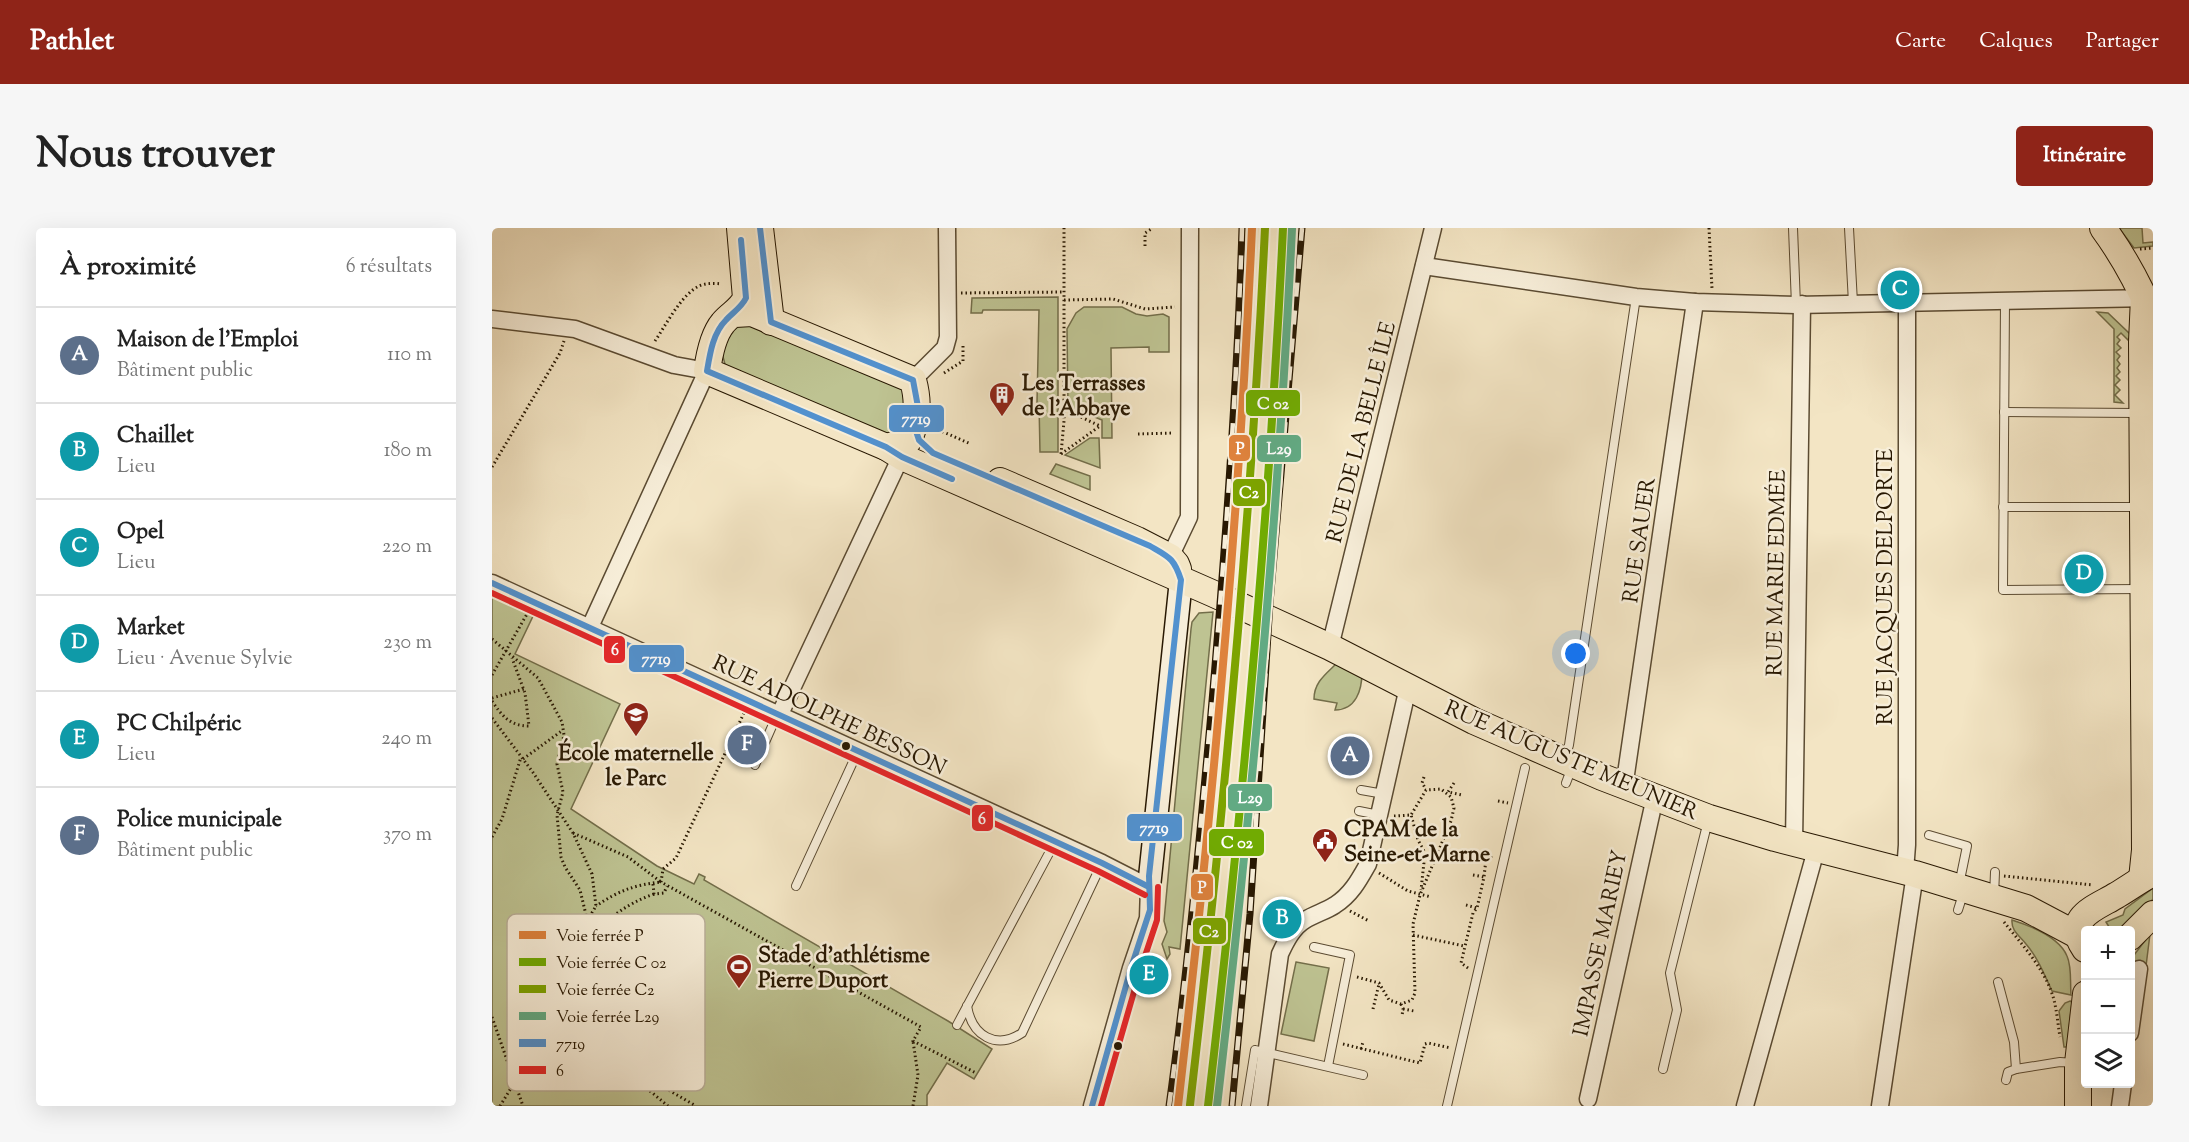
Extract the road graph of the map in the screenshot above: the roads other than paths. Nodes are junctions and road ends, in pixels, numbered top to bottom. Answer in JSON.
{"nodes":[{"id":1,"x":740,"y":228,"type":"edge"},
{"id":2,"x":760,"y":228,"type":"edge"},
{"id":3,"x":947,"y":228,"type":"edge"},
{"id":4,"x":1190,"y":228,"type":"edge"},
{"id":5,"x":1433,"y":228,"type":"edge"},
{"id":6,"x":1793,"y":228,"type":"edge"},
{"id":7,"x":1849,"y":228,"type":"edge"},
{"id":8,"x":2103,"y":228,"type":"edge"},
{"id":9,"x":1424,"y":266,"type":"junction"},
{"id":10,"x":1635,"y":297,"type":"junction"},
{"id":11,"x":2005,"y":300,"type":"junction"},
{"id":12,"x":1695,"y":302,"type":"junction"},
{"id":13,"x":1907,"y":302,"type":"junction"},
{"id":14,"x":1853,"y":303,"type":"junction"},
{"id":15,"x":2150,"y":304,"type":"edge"},
{"id":16,"x":1799,"y":305,"type":"junction"},
{"id":17,"x":735,"y":314,"type":"junction"},
{"id":18,"x":492,"y":319,"type":"edge"},
{"id":19,"x":771,"y":322,"type":"junction"},
{"id":20,"x":707,"y":371,"type":"junction"},
{"id":21,"x":925,"y":378,"type":"junction"},
{"id":22,"x":2004,"y":412,"type":"junction"},
{"id":23,"x":2134,"y":413,"type":"junction"},
{"id":24,"x":908,"y":440,"type":"junction"},
{"id":25,"x":2003,"y":507,"type":"junction"},
{"id":26,"x":2142,"y":507,"type":"junction"},
{"id":27,"x":1175,"y":568,"type":"junction"},
{"id":28,"x":492,"y":583,"type":"edge"},
{"id":29,"x":2142,"y":589,"type":"junction"},
{"id":30,"x":590,"y":627,"type":"junction"},
{"id":31,"x":1330,"y":647,"type":"junction"},
{"id":32,"x":1408,"y":687,"type":"junction"},
{"id":33,"x":778,"y":715,"type":"junction"},
{"id":34,"x":858,"y":752,"type":"junction"},
{"id":35,"x":755,"y":765,"type":"dead end"},
{"id":36,"x":1525,"y":768,"type":"dead end"},
{"id":37,"x":1568,"y":770,"type":"junction"},
{"id":38,"x":1622,"y":784,"type":"junction"},
{"id":39,"x":1361,"y":790,"type":"dead end"},
{"id":40,"x":1384,"y":794,"type":"junction"},
{"id":41,"x":1655,"y":798,"type":"junction"},
{"id":42,"x":1359,"y":811,"type":"dead end"},
{"id":43,"x":1379,"y":815,"type":"junction"},
{"id":44,"x":1709,"y":818,"type":"junction"},
{"id":45,"x":1929,"y":835,"type":"dead end"},
{"id":46,"x":1055,"y":842,"type":"junction"},
{"id":47,"x":1805,"y":846,"type":"junction"},
{"id":48,"x":1102,"y":863,"type":"junction"},
{"id":49,"x":1910,"y":873,"type":"junction"},
{"id":50,"x":2147,"y":876,"type":"edge"},
{"id":51,"x":796,"y":886,"type":"dead end"},
{"id":52,"x":1149,"y":887,"type":"junction"},
{"id":53,"x":1960,"y":895,"type":"junction"},
{"id":54,"x":2153,"y":914,"type":"edge"},
{"id":55,"x":2081,"y":932,"type":"edge"},
{"id":56,"x":2135,"y":933,"type":"edge"},
{"id":57,"x":2081,"y":941,"type":"edge"},
{"id":58,"x":1314,"y":947,"type":"dead end"},
{"id":59,"x":2139,"y":969,"type":"dead end"},
{"id":60,"x":1998,"y":982,"type":"dead end"},
{"id":61,"x":2135,"y":994,"type":"edge"},
{"id":62,"x":2074,"y":997,"type":"edge"},
{"id":63,"x":967,"y":1006,"type":"junction"},
{"id":64,"x":957,"y":1025,"type":"dead end"},
{"id":65,"x":1266,"y":1051,"type":"junction"},
{"id":66,"x":2069,"y":1062,"type":"junction"},
{"id":67,"x":1328,"y":1066,"type":"junction"},
{"id":68,"x":2016,"y":1068,"type":"junction"},
{"id":69,"x":1663,"y":1069,"type":"dead end"},
{"id":70,"x":1363,"y":1075,"type":"dead end"},
{"id":71,"x":2006,"y":1080,"type":"dead end"},
{"id":72,"x":2093,"y":1088,"type":"edge"},
{"id":73,"x":2122,"y":1088,"type":"edge"},
{"id":74,"x":1588,"y":1099,"type":"dead end"},
{"id":75,"x":1092,"y":1106,"type":"edge"},
{"id":76,"x":1246,"y":1106,"type":"edge"},
{"id":77,"x":1259,"y":1106,"type":"edge"},
{"id":78,"x":1447,"y":1106,"type":"edge"},
{"id":79,"x":1746,"y":1106,"type":"edge"},
{"id":80,"x":1880,"y":1106,"type":"edge"},
{"id":81,"x":2078,"y":1106,"type":"edge"},
{"id":82,"x":2093,"y":1106,"type":"edge"},
{"id":83,"x":2120,"y":1106,"type":"edge"}],
"edges":[{"from":1,"to":17,"type":"main road"},
{"from":2,"to":19,"type":"main road"},
{"from":3,"to":21,"type":"street"},
{"from":4,"to":27,"type":"street"},
{"from":5,"to":9,"type":"street","name":"RUE DE LA BELLE ÎLE"},
{"from":6,"to":16,"type":"lane"},
{"from":7,"to":14,"type":"lane"},
{"from":8,"to":15,"type":"main road"},
{"from":9,"to":10,"type":"street"},
{"from":9,"to":31,"type":"street","name":"RUE DE LA BELLE ÎLE"},
{"from":10,"to":12,"type":"street"},
{"from":10,"to":37,"type":"lane"},
{"from":11,"to":13,"type":"street"},
{"from":11,"to":15,"type":"street"},
{"from":11,"to":22,"type":"lane"},
{"from":12,"to":16,"type":"street"},
{"from":12,"to":38,"type":"street","name":"RUE SAUER"},
{"from":13,"to":14,"type":"street"},
{"from":13,"to":49,"type":"street","name":"RUE JACQUES DELPORTE"},
{"from":14,"to":16,"type":"street"},
{"from":15,"to":23,"type":"main road"},
{"from":16,"to":47,"type":"street","name":"RUE MARIE EDMÉE"},
{"from":17,"to":19,"type":"main road"},
{"from":17,"to":20,"type":"main road"},
{"from":18,"to":20,"type":"street"},
{"from":19,"to":21,"type":"main road"},
{"from":20,"to":24,"type":"main road"},
{"from":20,"to":30,"type":"street"},
{"from":21,"to":24,"type":"main road"},
{"from":22,"to":23,"type":"lane"},
{"from":22,"to":25,"type":"lane"},
{"from":23,"to":26,"type":"main road"},
{"from":24,"to":27,"type":"main road","name":"RUE AUGUSTE MEUNIER"},
{"from":24,"to":33,"type":"street"},
{"from":25,"to":26,"type":"lane"},
{"from":25,"to":29,"type":"lane"},
{"from":26,"to":29,"type":"main road"},
{"from":27,"to":31,"type":"main road","name":"RUE AUGUSTE MEUNIER"},
{"from":27,"to":52,"type":"street"},
{"from":28,"to":30,"type":"street","name":"RUE ADOLPHE BESSON"},
{"from":29,"to":50,"type":"main road"},
{"from":30,"to":33,"type":"street","name":"RUE ADOLPHE BESSON"},
{"from":31,"to":32,"type":"main road","name":"RUE AUGUSTE MEUNIER"},
{"from":32,"to":37,"type":"main road","name":"RUE AUGUSTE MEUNIER"},
{"from":32,"to":40,"type":"street"},
{"from":33,"to":34,"type":"street","name":"RUE ADOLPHE BESSON"},
{"from":33,"to":35,"type":"lane"},
{"from":34,"to":46,"type":"street","name":"RUE ADOLPHE BESSON"},
{"from":34,"to":51,"type":"lane"},
{"from":36,"to":78,"type":"lane"},
{"from":37,"to":38,"type":"main road","name":"RUE AUGUSTE MEUNIER"},
{"from":38,"to":41,"type":"main road","name":"RUE AUGUSTE MEUNIER"},
{"from":39,"to":40,"type":"lane"},
{"from":40,"to":43,"type":"street"},
{"from":41,"to":44,"type":"main road","name":"RUE AUGUSTE MEUNIER"},
{"from":41,"to":74,"type":"street","name":"IMPASSE MARIEY"},
{"from":42,"to":43,"type":"lane"},
{"from":43,"to":65,"type":"street"},
{"from":44,"to":47,"type":"main road","name":"RUE AUGUSTE MEUNIER"},
{"from":44,"to":69,"type":"lane"},
{"from":45,"to":53,"type":"lane"},
{"from":46,"to":48,"type":"street","name":"RUE ADOLPHE BESSON"},
{"from":46,"to":63,"type":"lane"},
{"from":47,"to":49,"type":"main road","name":"RUE AUGUSTE MEUNIER"},
{"from":47,"to":79,"type":"street","name":"RUE MARIE EDMÉE"},
{"from":48,"to":52,"type":"street","name":"RUE ADOLPHE BESSON"},
{"from":48,"to":63,"type":"lane"},
{"from":49,"to":53,"type":"main road","name":"RUE AUGUSTE MEUNIER"},
{"from":49,"to":80,"type":"street","name":"RUE JACQUES DELPORTE"},
{"from":50,"to":55,"type":"main road"},
{"from":52,"to":75,"type":"street"},
{"from":53,"to":57,"type":"main road","name":"RUE AUGUSTE MEUNIER"},
{"from":54,"to":56,"type":"main road"},
{"from":58,"to":67,"type":"lane"},
{"from":59,"to":61,"type":"street"},
{"from":60,"to":68,"type":"lane"},
{"from":62,"to":66,"type":"main road"},
{"from":63,"to":64,"type":"lane"},
{"from":65,"to":67,"type":"lane"},
{"from":65,"to":76,"type":"lane"},
{"from":65,"to":77,"type":"street"},
{"from":66,"to":68,"type":"lane"},
{"from":66,"to":81,"type":"main road"},
{"from":67,"to":70,"type":"lane"},
{"from":68,"to":71,"type":"lane"},
{"from":72,"to":82,"type":"main road"},
{"from":73,"to":83,"type":"street"}]}
